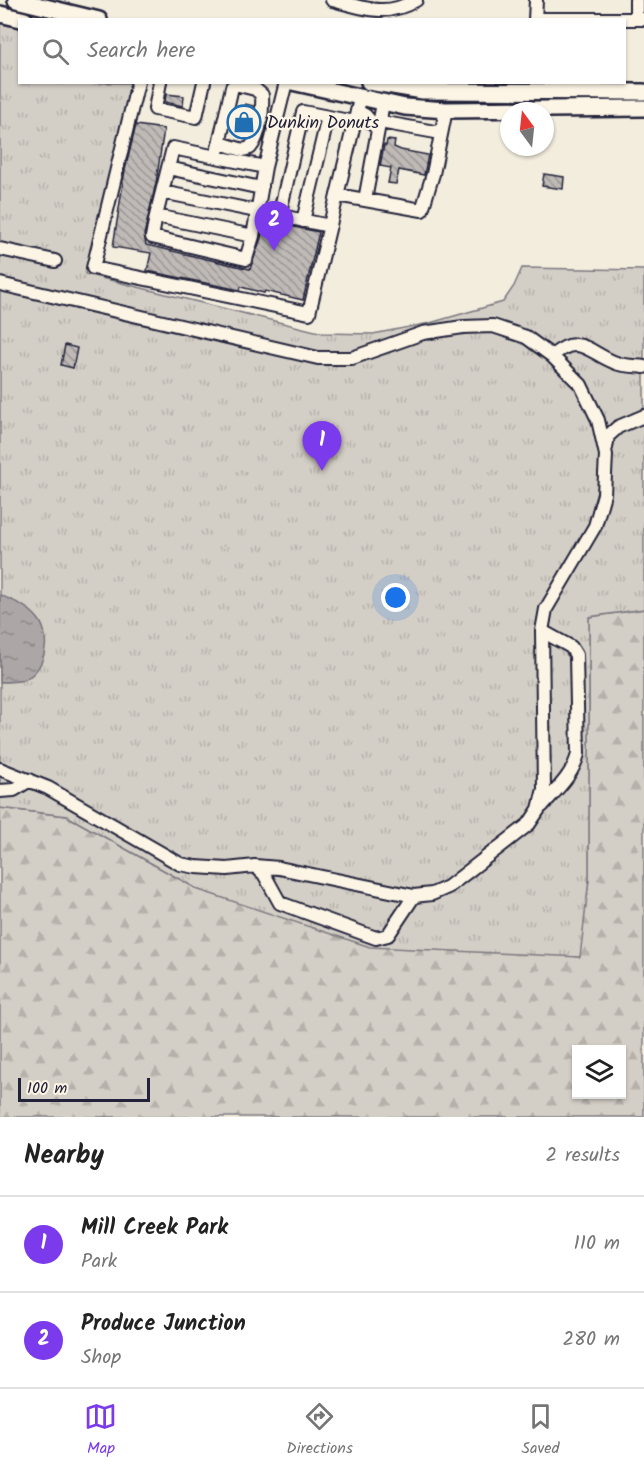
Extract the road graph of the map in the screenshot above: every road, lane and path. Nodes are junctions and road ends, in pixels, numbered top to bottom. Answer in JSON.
{"nodes":[{"id":1,"x":16,"y":0,"type":"edge"},
{"id":2,"x":332,"y":0,"type":"edge"},
{"id":3,"x":416,"y":0,"type":"edge"},
{"id":4,"x":536,"y":0,"type":"edge"},
{"id":5,"x":636,"y":0,"type":"edge"},
{"id":6,"x":0,"y":14,"type":"edge"},
{"id":7,"x":18,"y":18,"type":"edge"},
{"id":8,"x":91,"y":18,"type":"edge"},
{"id":9,"x":535,"y":18,"type":"edge"},
{"id":10,"x":640,"y":19,"type":"edge"},
{"id":11,"x":138,"y":84,"type":"edge"},
{"id":12,"x":160,"y":84,"type":"edge"},
{"id":13,"x":204,"y":84,"type":"edge"},
{"id":14,"x":286,"y":84,"type":"edge"},
{"id":15,"x":297,"y":84,"type":"edge"},
{"id":16,"x":381,"y":84,"type":"edge"},
{"id":17,"x":535,"y":87,"type":"edge"},
{"id":18,"x":644,"y":92,"type":"edge"},
{"id":19,"x":544,"y":102,"type":"edge"},
{"id":20,"x":383,"y":103,"type":"junction"},
{"id":21,"x":554,"y":108,"type":"edge"},
{"id":22,"x":644,"y":108,"type":"edge"},
{"id":23,"x":500,"y":109,"type":"edge"},
{"id":24,"x":357,"y":110,"type":"junction"},
{"id":25,"x":446,"y":110,"type":"junction"},
{"id":26,"x":328,"y":117,"type":"junction"},
{"id":27,"x":379,"y":126,"type":"junction"},
{"id":28,"x":441,"y":133,"type":"junction"},
{"id":29,"x":220,"y":143,"type":"junction"},
{"id":30,"x":216,"y":157,"type":"junction"},
{"id":31,"x":265,"y":167,"type":"junction"},
{"id":32,"x":168,"y":168,"type":"junction"},
{"id":33,"x":261,"y":188,"type":"junction"},
{"id":34,"x":162,"y":192,"type":"junction"},
{"id":35,"x":337,"y":195,"type":"junction"},
{"id":36,"x":365,"y":200,"type":"junction"},
{"id":37,"x":257,"y":212,"type":"junction"},
{"id":38,"x":156,"y":216,"type":"junction"},
{"id":39,"x":279,"y":216,"type":"junction"},
{"id":40,"x":303,"y":220,"type":"junction"},
{"id":41,"x":330,"y":226,"type":"junction"},
{"id":42,"x":253,"y":236,"type":"junction"},
{"id":43,"x":0,"y":249,"type":"edge"},
{"id":44,"x":55,"y":261,"type":"dead end"},
{"id":45,"x":0,"y":284,"type":"edge"},
{"id":46,"x":552,"y":356,"type":"junction"},
{"id":47,"x":644,"y":367,"type":"edge"},
{"id":48,"x":644,"y":416,"type":"edge"},
{"id":49,"x":606,"y":455,"type":"junction"},
{"id":50,"x":542,"y":632,"type":"junction"},
{"id":51,"x":0,"y":769,"type":"edge"},
{"id":52,"x":30,"y":780,"type":"junction"},
{"id":53,"x":0,"y":791,"type":"edge"},
{"id":54,"x":539,"y":809,"type":"junction"},
{"id":55,"x":255,"y":866,"type":"junction"},
{"id":56,"x":414,"y":896,"type":"junction"}],
"edges":[{"from":1,"to":8,"type":"main road"},
{"from":2,"to":3,"type":"street"},
{"from":4,"to":9,"type":"street"},
{"from":5,"to":10,"type":"street"},
{"from":6,"to":7,"type":"main road"},
{"from":11,"to":41,"type":"street"},
{"from":12,"to":13,"type":"street"},
{"from":14,"to":31,"type":"street"},
{"from":15,"to":24,"type":"main road"},
{"from":16,"to":17,"type":"main road"},
{"from":17,"to":18,"type":"main road"},
{"from":17,"to":19,"type":"street"},
{"from":20,"to":24,"type":"main road"},
{"from":20,"to":25,"type":"main road"},
{"from":20,"to":27,"type":"street"},
{"from":21,"to":22,"type":"main road"},
{"from":23,"to":25,"type":"main road"},
{"from":24,"to":26,"type":"street"},
{"from":24,"to":27,"type":"street"},
{"from":24,"to":35,"type":"street"},
{"from":25,"to":28,"type":"street"},
{"from":26,"to":39,"type":"street"},
{"from":26,"to":40,"type":"street"},
{"from":27,"to":28,"type":"street"},
{"from":27,"to":36,"type":"street"},
{"from":28,"to":36,"type":"street"},
{"from":29,"to":29,"type":"street"},
{"from":29,"to":30,"type":"street"},
{"from":30,"to":31,"type":"street"},
{"from":30,"to":32,"type":"street"},
{"from":31,"to":33,"type":"street"},
{"from":32,"to":33,"type":"street"},
{"from":32,"to":34,"type":"street"},
{"from":33,"to":37,"type":"street"},
{"from":34,"to":37,"type":"street"},
{"from":34,"to":38,"type":"street"},
{"from":35,"to":36,"type":"street"},
{"from":35,"to":41,"type":"street"},
{"from":37,"to":39,"type":"street"},
{"from":37,"to":42,"type":"street"},
{"from":38,"to":42,"type":"street"},
{"from":38,"to":42,"type":"street"},
{"from":39,"to":40,"type":"street"},
{"from":40,"to":41,"type":"street"},
{"from":43,"to":44,"type":"street"},
{"from":45,"to":46,"type":"street"},
{"from":46,"to":47,"type":"street"},
{"from":46,"to":49,"type":"street"},
{"from":48,"to":49,"type":"street"},
{"from":49,"to":50,"type":"street"},
{"from":50,"to":54,"type":"street"},
{"from":50,"to":54,"type":"street"},
{"from":51,"to":52,"type":"street"},
{"from":52,"to":53,"type":"street"},
{"from":52,"to":55,"type":"street"},
{"from":54,"to":56,"type":"street"},
{"from":55,"to":56,"type":"street"},
{"from":55,"to":56,"type":"street"}]}
